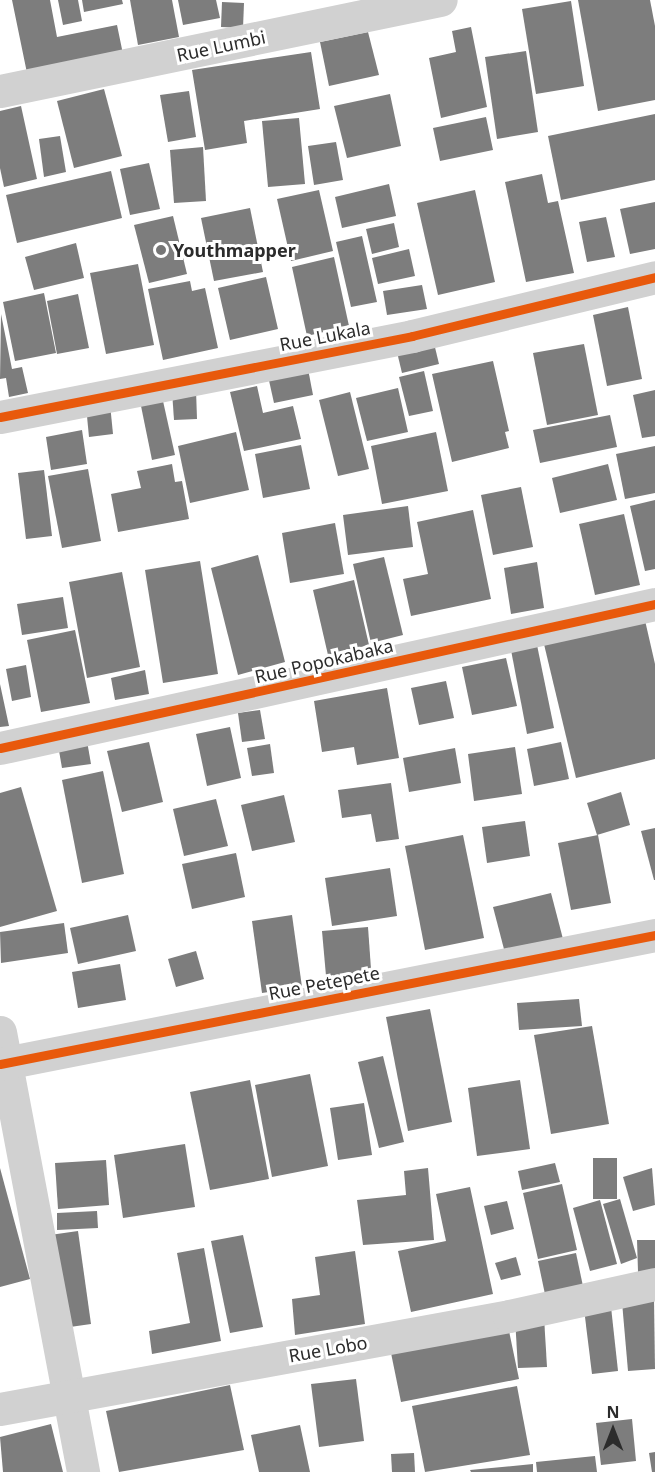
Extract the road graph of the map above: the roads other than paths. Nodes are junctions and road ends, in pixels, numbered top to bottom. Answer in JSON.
{"nodes":[{"id":1,"x":441,"y":0,"type":"edge"},
{"id":2,"x":0,"y":91,"type":"edge"},
{"id":3,"x":655,"y":277,"type":"edge"},
{"id":4,"x":0,"y":417,"type":"edge"},
{"id":5,"x":655,"y":604,"type":"edge"},
{"id":6,"x":0,"y":748,"type":"edge"},
{"id":7,"x":655,"y":935,"type":"edge"},
{"id":8,"x":2,"y":1053,"type":"edge"},
{"id":9,"x":655,"y":1284,"type":"edge"},
{"id":10,"x":66,"y":1397,"type":"junction"},
{"id":11,"x":0,"y":1409,"type":"edge"},
{"id":12,"x":83,"y":1472,"type":"edge"}],
"edges":[{"from":1,"to":2,"type":"street","name":"Rue Lumbi"},
{"from":3,"to":4,"type":"street","name":"Rue Lukala"},
{"from":5,"to":6,"type":"street","name":"Rue Popokabaka"},
{"from":7,"to":8,"type":"street","name":"Rue Petepete"},
{"from":8,"to":10,"type":"street"},
{"from":9,"to":10,"type":"street","name":"Rue Lobo"},
{"from":10,"to":11,"type":"street","name":"Rue Lobo"},
{"from":10,"to":12,"type":"street"}]}
